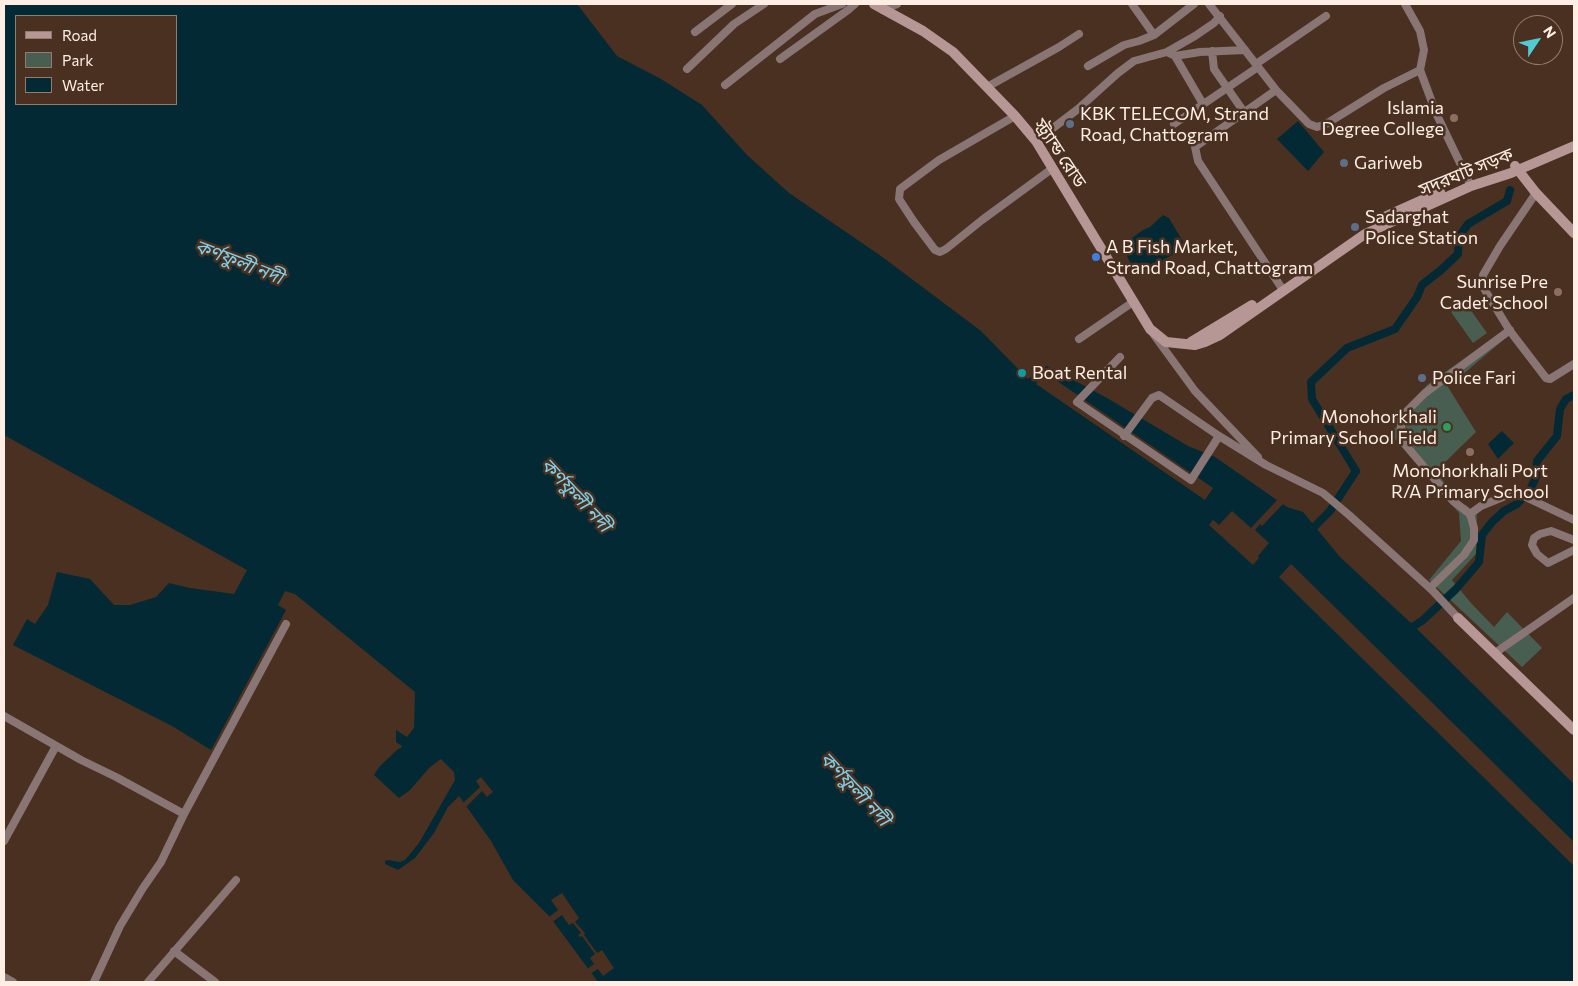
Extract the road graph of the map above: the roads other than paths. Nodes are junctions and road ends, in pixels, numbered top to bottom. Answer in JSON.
{"nodes":[{"id":1,"x":732,"y":4,"type":"edge"},
{"id":2,"x":764,"y":4,"type":"edge"},
{"id":3,"x":842,"y":4,"type":"edge"},
{"id":4,"x":855,"y":4,"type":"edge"},
{"id":5,"x":874,"y":4,"type":"edge"},
{"id":6,"x":897,"y":4,"type":"edge"},
{"id":7,"x":1132,"y":4,"type":"edge"},
{"id":8,"x":1194,"y":4,"type":"edge"},
{"id":9,"x":1209,"y":4,"type":"edge"},
{"id":10,"x":1404,"y":4,"type":"edge"},
{"id":11,"x":883,"y":10,"type":"junction"},
{"id":12,"x":1220,"y":16,"type":"junction"},
{"id":13,"x":1326,"y":16,"type":"dead end"},
{"id":14,"x":695,"y":32,"type":"dead end"},
{"id":15,"x":1079,"y":34,"type":"dead end"},
{"id":16,"x":1154,"y":34,"type":"junction"},
{"id":17,"x":1244,"y":50,"type":"junction"},
{"id":18,"x":1167,"y":52,"type":"junction"},
{"id":19,"x":1212,"y":52,"type":"junction"},
{"id":20,"x":1175,"y":56,"type":"junction"},
{"id":21,"x":780,"y":59,"type":"dead end"},
{"id":22,"x":1257,"y":65,"type":"junction"},
{"id":23,"x":1088,"y":66,"type":"dead end"},
{"id":24,"x":688,"y":68,"type":"dead end"},
{"id":25,"x":1420,"y":70,"type":"junction"},
{"id":26,"x":725,"y":85,"type":"dead end"},
{"id":27,"x":987,"y":87,"type":"junction"},
{"id":28,"x":1226,"y":88,"type":"junction"},
{"id":29,"x":1276,"y":90,"type":"junction"},
{"id":30,"x":1203,"y":104,"type":"junction"},
{"id":31,"x":1244,"y":112,"type":"junction"},
{"id":32,"x":1014,"y":116,"type":"junction"},
{"id":33,"x":1174,"y":124,"type":"dead end"},
{"id":34,"x":1036,"y":141,"type":"junction"},
{"id":35,"x":1574,"y":141,"type":"edge"},
{"id":36,"x":1574,"y":146,"type":"edge"},
{"id":37,"x":1053,"y":168,"type":"junction"},
{"id":38,"x":1516,"y":168,"type":"junction"},
{"id":39,"x":1470,"y":183,"type":"junction"},
{"id":40,"x":1536,"y":194,"type":"junction"},
{"id":41,"x":1574,"y":233,"type":"edge"},
{"id":42,"x":1281,"y":287,"type":"junction"},
{"id":43,"x":1133,"y":302,"type":"junction"},
{"id":44,"x":1150,"y":329,"type":"junction"},
{"id":45,"x":1510,"y":330,"type":"junction"},
{"id":46,"x":1079,"y":339,"type":"dead end"},
{"id":47,"x":1186,"y":345,"type":"joint"},
{"id":48,"x":1120,"y":357,"type":"dead end"},
{"id":49,"x":1574,"y":364,"type":"edge"},
{"id":50,"x":1124,"y":436,"type":"junction"},
{"id":51,"x":1219,"y":436,"type":"junction"},
{"id":52,"x":1266,"y":465,"type":"junction"},
{"id":53,"x":1470,"y":514,"type":"junction"},
{"id":54,"x":1574,"y":520,"type":"edge"},
{"id":55,"x":1574,"y":540,"type":"edge"},
{"id":56,"x":1574,"y":550,"type":"edge"},
{"id":57,"x":1431,"y":589,"type":"junction"},
{"id":58,"x":1574,"y":598,"type":"edge"},
{"id":59,"x":1458,"y":618,"type":"joint"},
{"id":60,"x":286,"y":624,"type":"dead end"},
{"id":61,"x":1495,"y":653,"type":"junction"},
{"id":62,"x":4,"y":716,"type":"edge"},
{"id":63,"x":1574,"y":730,"type":"edge"},
{"id":64,"x":56,"y":746,"type":"junction"},
{"id":65,"x":184,"y":814,"type":"junction"},
{"id":66,"x":4,"y":841,"type":"edge"},
{"id":67,"x":236,"y":880,"type":"dead end"},
{"id":68,"x":174,"y":951,"type":"junction"},
{"id":69,"x":4,"y":977,"type":"edge"},
{"id":70,"x":13,"y":982,"type":"edge"},
{"id":71,"x":94,"y":982,"type":"edge"},
{"id":72,"x":148,"y":982,"type":"edge"},
{"id":73,"x":216,"y":982,"type":"edge"}],
"edges":[{"from":1,"to":14,"type":"street"},
{"from":2,"to":24,"type":"street"},
{"from":3,"to":26,"type":"street"},
{"from":4,"to":21,"type":"street"},
{"from":5,"to":11,"type":"main road","name":"স্ট্র্যান্ড রোড"},
{"from":6,"to":11,"type":"street"},
{"from":7,"to":16,"type":"street"},
{"from":8,"to":16,"type":"street"},
{"from":9,"to":12,"type":"street"},
{"from":10,"to":25,"type":"street"},
{"from":11,"to":27,"type":"main road","name":"স্ট্র্যান্ড রোড"},
{"from":12,"to":17,"type":"street"},
{"from":12,"to":18,"type":"street"},
{"from":13,"to":22,"type":"street"},
{"from":15,"to":27,"type":"street"},
{"from":16,"to":23,"type":"street"},
{"from":17,"to":19,"type":"street"},
{"from":17,"to":22,"type":"street"},
{"from":18,"to":20,"type":"street"},
{"from":18,"to":34,"type":"street"},
{"from":19,"to":20,"type":"street"},
{"from":19,"to":28,"type":"street"},
{"from":20,"to":30,"type":"street"},
{"from":22,"to":28,"type":"street"},
{"from":22,"to":29,"type":"street"},
{"from":25,"to":29,"type":"street"},
{"from":25,"to":39,"type":"street"},
{"from":27,"to":32,"type":"main road","name":"স্ট্র্যান্ড রোড"},
{"from":28,"to":30,"type":"street"},
{"from":28,"to":31,"type":"street"},
{"from":29,"to":31,"type":"street"},
{"from":30,"to":33,"type":"street"},
{"from":31,"to":42,"type":"street"},
{"from":32,"to":34,"type":"main road","name":"স্ট্র্যান্ড রোড"},
{"from":32,"to":37,"type":"street"},
{"from":34,"to":37,"type":"main road","name":"স্ট্র্যান্ড রোড"},
{"from":35,"to":38,"type":"main road","name":"সদরঘাট সড়ক"},
{"from":36,"to":38,"type":"main road","name":"সদরঘাট সড়ক"},
{"from":37,"to":43,"type":"main road","name":"স্ট্র্যান্ড রোড"},
{"from":38,"to":39,"type":"main road","name":"সদরঘাট সড়ক"},
{"from":38,"to":40,"type":"main road"},
{"from":39,"to":42,"type":"main road","name":"সদরঘাট সড়ক"},
{"from":40,"to":41,"type":"main road"},
{"from":40,"to":45,"type":"street"},
{"from":42,"to":47,"type":"main road","name":"সদরঘাট সড়ক"},
{"from":43,"to":44,"type":"main road","name":"স্ট্র্যান্ড রোড"},
{"from":43,"to":46,"type":"street"},
{"from":44,"to":47,"type":"main road","name":"স্ট্র্যান্ড রোড"},
{"from":44,"to":52,"type":"street"},
{"from":45,"to":49,"type":"street"},
{"from":45,"to":53,"type":"street"},
{"from":48,"to":50,"type":"street"},
{"from":50,"to":51,"type":"street"},
{"from":50,"to":51,"type":"street"},
{"from":51,"to":52,"type":"street"},
{"from":52,"to":57,"type":"street"},
{"from":53,"to":54,"type":"street"},
{"from":53,"to":57,"type":"street"},
{"from":55,"to":56,"type":"street"},
{"from":57,"to":59,"type":"street"},
{"from":58,"to":61,"type":"street"},
{"from":59,"to":61,"type":"main road"},
{"from":60,"to":65,"type":"street"},
{"from":61,"to":63,"type":"main road"},
{"from":62,"to":64,"type":"street"},
{"from":64,"to":65,"type":"street"},
{"from":64,"to":66,"type":"street"},
{"from":65,"to":71,"type":"street"},
{"from":67,"to":68,"type":"street"},
{"from":68,"to":72,"type":"street"},
{"from":68,"to":73,"type":"street"},
{"from":69,"to":70,"type":"street"}]}
